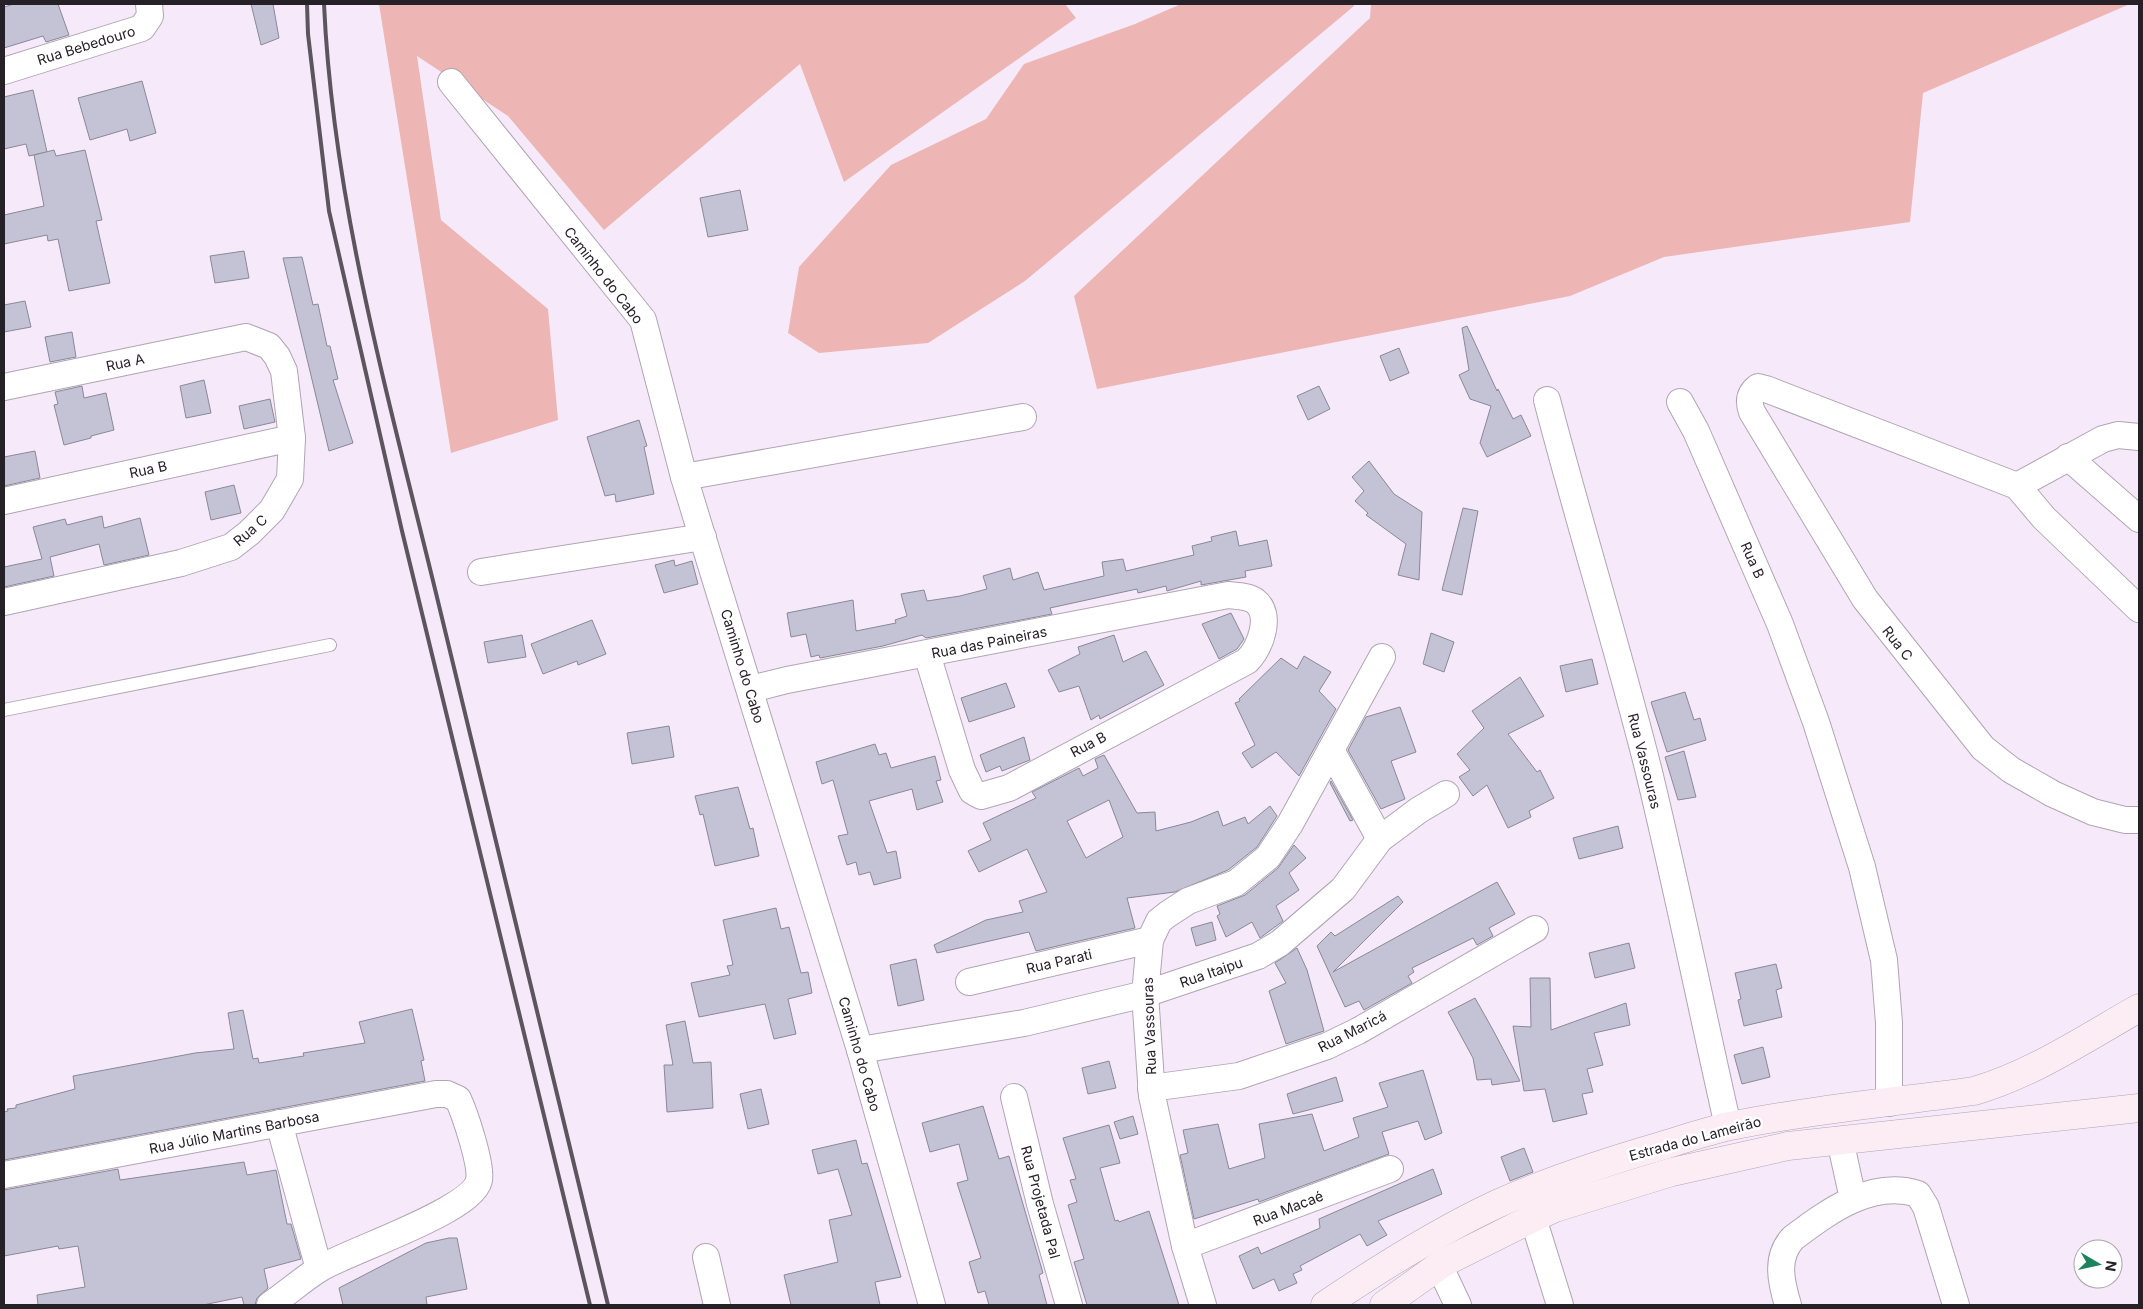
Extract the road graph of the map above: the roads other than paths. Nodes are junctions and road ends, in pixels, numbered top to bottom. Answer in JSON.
{"nodes":[{"id":1,"x":149,"y":4,"type":"edge"},
{"id":2,"x":4,"y":71,"type":"edge"},
{"id":3,"x":451,"y":82,"type":"dead end"},
{"id":4,"x":246,"y":337,"type":"joint"},
{"id":5,"x":4,"y":387,"type":"edge"},
{"id":6,"x":1548,"y":400,"type":"dead end"},
{"id":7,"x":1680,"y":402,"type":"dead end"},
{"id":8,"x":1023,"y":417,"type":"dead end"},
{"id":9,"x":2139,"y":437,"type":"edge"},
{"id":10,"x":292,"y":438,"type":"junction"},
{"id":11,"x":2068,"y":458,"type":"junction"},
{"id":12,"x":684,"y":477,"type":"junction"},
{"id":13,"x":2016,"y":486,"type":"junction"},
{"id":14,"x":4,"y":501,"type":"edge"},
{"id":15,"x":2139,"y":519,"type":"edge"},
{"id":16,"x":703,"y":537,"type":"junction"},
{"id":17,"x":481,"y":572,"type":"dead end"},
{"id":18,"x":1228,"y":595,"type":"joint"},
{"id":19,"x":4,"y":602,"type":"edge"},
{"id":20,"x":2139,"y":609,"type":"edge"},
{"id":21,"x":330,"y":645,"type":"dead end"},
{"id":22,"x":928,"y":654,"type":"junction"},
{"id":23,"x":1382,"y":657,"type":"dead end"},
{"id":24,"x":751,"y":689,"type":"junction"},
{"id":25,"x":4,"y":710,"type":"edge"},
{"id":26,"x":1331,"y":750,"type":"junction"},
{"id":27,"x":1446,"y":794,"type":"dead end"},
{"id":28,"x":2139,"y":820,"type":"edge"},
{"id":29,"x":1380,"y":839,"type":"junction"},
{"id":30,"x":1536,"y":929,"type":"dead end"},
{"id":31,"x":1150,"y":940,"type":"junction"},
{"id":32,"x":969,"y":982,"type":"dead end"},
{"id":33,"x":1145,"y":994,"type":"junction"},
{"id":34,"x":2139,"y":1008,"type":"edge"},
{"id":35,"x":860,"y":1050,"type":"junction"},
{"id":36,"x":1151,"y":1088,"type":"junction"},
{"id":37,"x":1014,"y":1097,"type":"dead end"},
{"id":38,"x":1889,"y":1103,"type":"junction"},
{"id":39,"x":2139,"y":1108,"type":"edge"},
{"id":40,"x":279,"y":1123,"type":"junction"},
{"id":41,"x":1728,"y":1126,"type":"junction"},
{"id":42,"x":1840,"y":1140,"type":"junction"},
{"id":43,"x":1390,"y":1169,"type":"dead end"},
{"id":44,"x":4,"y":1175,"type":"edge"},
{"id":45,"x":1853,"y":1199,"type":"junction"},
{"id":46,"x":1533,"y":1218,"type":"junction"},
{"id":47,"x":1185,"y":1246,"type":"junction"},
{"id":48,"x":706,"y":1257,"type":"dead end"},
{"id":49,"x":1439,"y":1265,"type":"junction"},
{"id":50,"x":319,"y":1269,"type":"junction"},
{"id":51,"x":270,"y":1305,"type":"edge"},
{"id":52,"x":717,"y":1305,"type":"edge"},
{"id":53,"x":932,"y":1305,"type":"edge"},
{"id":54,"x":1069,"y":1305,"type":"edge"},
{"id":55,"x":1203,"y":1305,"type":"edge"},
{"id":56,"x":1325,"y":1305,"type":"edge"},
{"id":57,"x":1384,"y":1305,"type":"edge"},
{"id":58,"x":1458,"y":1305,"type":"edge"},
{"id":59,"x":1560,"y":1305,"type":"edge"},
{"id":60,"x":1788,"y":1305,"type":"edge"},
{"id":61,"x":1956,"y":1305,"type":"edge"}],
"edges":[{"from":1,"to":2,"type":"street","name":"Rua Bebedouro"},
{"from":3,"to":12,"type":"street","name":"Caminho do Cabo"},
{"from":4,"to":5,"type":"street","name":"Rua A"},
{"from":4,"to":10,"type":"street","name":"Rua C"},
{"from":6,"to":41,"type":"street","name":"Rua Vassouras"},
{"from":7,"to":38,"type":"street","name":"Rua B"},
{"from":8,"to":12,"type":"street"},
{"from":9,"to":11,"type":"street"},
{"from":10,"to":14,"type":"street","name":"Rua B"},
{"from":10,"to":19,"type":"street","name":"Rua C"},
{"from":11,"to":13,"type":"street"},
{"from":11,"to":15,"type":"street"},
{"from":12,"to":16,"type":"street","name":"Caminho do Cabo"},
{"from":13,"to":20,"type":"street"},
{"from":13,"to":28,"type":"street","name":"Rua C"},
{"from":16,"to":17,"type":"street"},
{"from":16,"to":24,"type":"street","name":"Caminho do Cabo"},
{"from":18,"to":22,"type":"street","name":"Rua das Paineiras"},
{"from":18,"to":22,"type":"street","name":"Rua B"},
{"from":21,"to":25,"type":"lane"},
{"from":22,"to":24,"type":"street","name":"Rua das Paineiras"},
{"from":23,"to":26,"type":"street","name":"Rua Vassouras"},
{"from":24,"to":35,"type":"street","name":"Caminho do Cabo"},
{"from":26,"to":29,"type":"street"},
{"from":26,"to":31,"type":"street","name":"Rua Vassouras"},
{"from":27,"to":29,"type":"street","name":"Rua Itaipu"},
{"from":29,"to":33,"type":"street","name":"Rua Itaipu"},
{"from":30,"to":36,"type":"street","name":"Rua Maricá"},
{"from":31,"to":32,"type":"street","name":"Rua Parati"},
{"from":31,"to":33,"type":"street","name":"Rua Vassouras"},
{"from":33,"to":35,"type":"street","name":"Rua Itaipu"},
{"from":33,"to":36,"type":"street","name":"Rua Vassouras"},
{"from":34,"to":38,"type":"main road","name":"Estrada do Lameirão"},
{"from":35,"to":53,"type":"street","name":"Caminho do Cabo"},
{"from":36,"to":47,"type":"street","name":"Rua Vassouras"},
{"from":37,"to":54,"type":"street","name":"Rua Projetada Pal"},
{"from":38,"to":41,"type":"main road","name":"Estrada do Lameirão"},
{"from":39,"to":42,"type":"main road","name":"Estrada do Lameirão"},
{"from":40,"to":44,"type":"street","name":"Rua Júlio Martins Barbosa"},
{"from":40,"to":50,"type":"street"},
{"from":40,"to":50,"type":"street","name":"Rua Júlio Martins Barbosa"},
{"from":41,"to":56,"type":"main road","name":"Estrada do Lameirão"},
{"from":42,"to":45,"type":"street"},
{"from":42,"to":46,"type":"main road","name":"Estrada do Lameirão"},
{"from":43,"to":47,"type":"street","name":"Rua Macaé"},
{"from":45,"to":60,"type":"street"},
{"from":45,"to":61,"type":"street"},
{"from":46,"to":49,"type":"main road","name":"Estrada do Lameirão"},
{"from":46,"to":59,"type":"street"},
{"from":47,"to":55,"type":"street","name":"Rua Vassouras"},
{"from":48,"to":52,"type":"street"},
{"from":49,"to":57,"type":"main road","name":"Estrada do Lameirão"},
{"from":49,"to":58,"type":"street"},
{"from":50,"to":51,"type":"street"}]}
